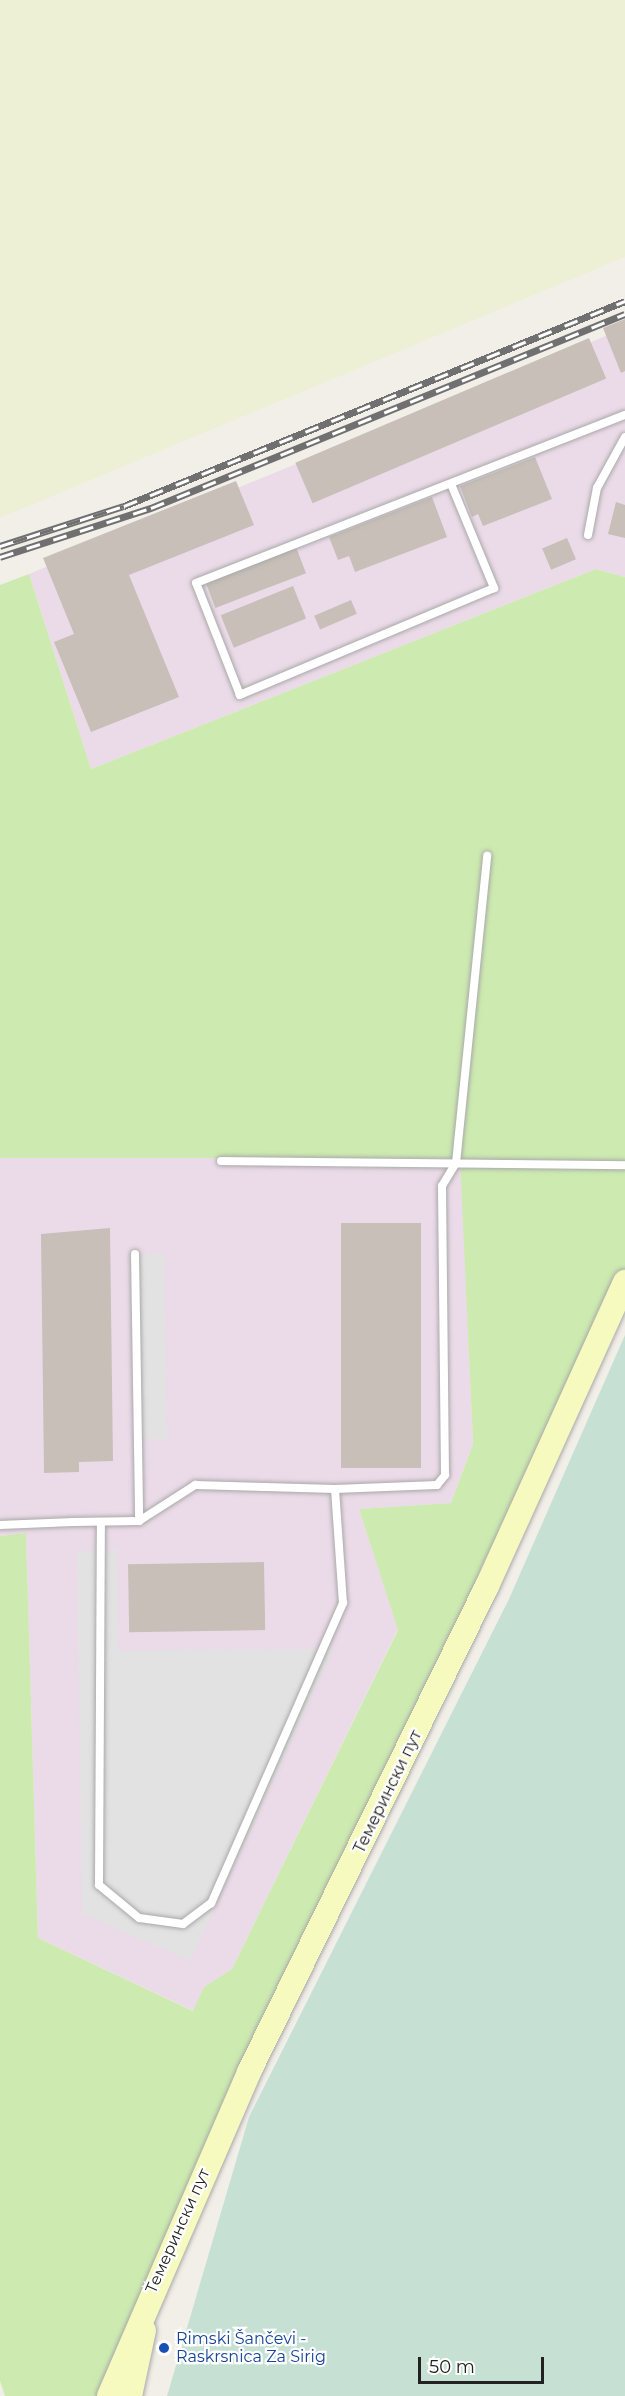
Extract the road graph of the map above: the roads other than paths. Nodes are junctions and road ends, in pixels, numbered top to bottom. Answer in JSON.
{"nodes":[{"id":1,"x":625,"y":415,"type":"edge"},
{"id":2,"x":625,"y":437,"type":"edge"},
{"id":3,"x":451,"y":484,"type":"junction"},
{"id":4,"x":588,"y":535,"type":"dead end"},
{"id":5,"x":487,"y":856,"type":"dead end"},
{"id":6,"x":221,"y":1161,"type":"dead end"},
{"id":7,"x":456,"y":1163,"type":"junction"},
{"id":8,"x":625,"y":1165,"type":"edge"},
{"id":9,"x":135,"y":1254,"type":"dead end"},
{"id":10,"x":625,"y":1282,"type":"edge"},
{"id":11,"x":335,"y":1489,"type":"junction"},
{"id":12,"x":139,"y":1521,"type":"junction"},
{"id":13,"x":100,"y":1522,"type":"junction"},
{"id":14,"x":0,"y":1524,"type":"edge"},
{"id":15,"x":147,"y":2301,"type":"junction"},
{"id":16,"x":109,"y":2396,"type":"edge"},
{"id":17,"x":130,"y":2396,"type":"edge"}],
"edges":[{"from":1,"to":3,"type":"lane"},
{"from":2,"to":4,"type":"lane"},
{"from":3,"to":3,"type":"lane"},
{"from":5,"to":7,"type":"lane"},
{"from":6,"to":7,"type":"lane"},
{"from":7,"to":8,"type":"lane"},
{"from":7,"to":11,"type":"lane"},
{"from":9,"to":12,"type":"lane"},
{"from":10,"to":15,"type":"main road","name":"Темерински пут"},
{"from":11,"to":12,"type":"lane"},
{"from":11,"to":13,"type":"lane"},
{"from":12,"to":13,"type":"lane"},
{"from":13,"to":14,"type":"lane"},
{"from":15,"to":16,"type":"main road","name":"Темерински пут"},
{"from":15,"to":17,"type":"main road","name":"Темерински пут"}]}
